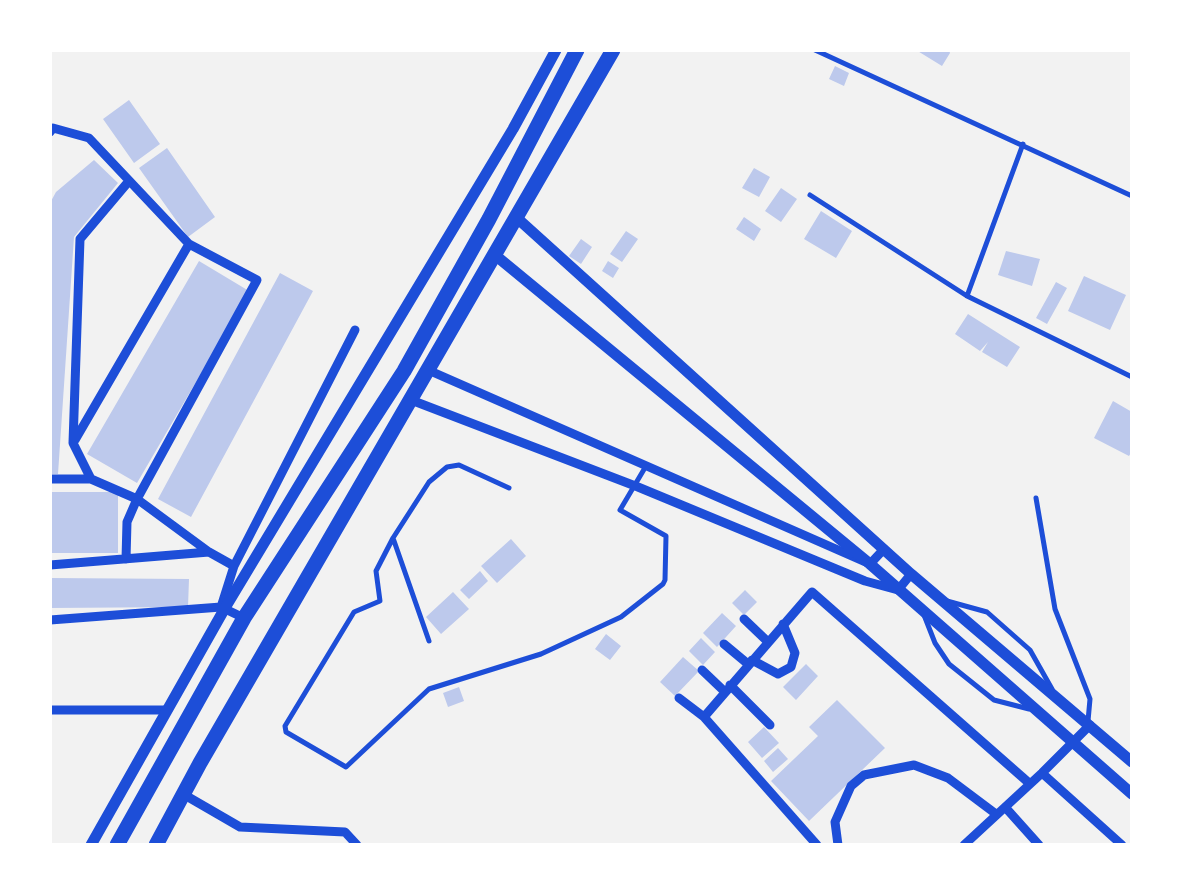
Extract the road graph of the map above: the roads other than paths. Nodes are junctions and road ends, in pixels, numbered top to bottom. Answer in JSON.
{"nodes":[{"id":1,"x":556,"y":50,"type":"edge"},
{"id":2,"x":577,"y":50,"type":"edge"},
{"id":3,"x":814,"y":50,"type":"edge"},
{"id":4,"x":614,"y":53,"type":"edge"},
{"id":5,"x":50,"y":132,"type":"edge"},
{"id":6,"x":1023,"y":144,"type":"junction"},
{"id":7,"x":130,"y":181,"type":"junction"},
{"id":8,"x":810,"y":195,"type":"dead end"},
{"id":9,"x":1132,"y":196,"type":"edge"},
{"id":10,"x":517,"y":218,"type":"junction"},
{"id":11,"x":188,"y":244,"type":"junction"},
{"id":12,"x":495,"y":255,"type":"junction"},
{"id":13,"x":967,"y":296,"type":"junction"},
{"id":14,"x":356,"y":330,"type":"dead end"},
{"id":15,"x":428,"y":370,"type":"junction"},
{"id":16,"x":1132,"y":376,"type":"edge"},
{"id":17,"x":411,"y":400,"type":"junction"},
{"id":18,"x":73,"y":443,"type":"junction"},
{"id":19,"x":646,"y":466,"type":"junction"},
{"id":20,"x":91,"y":478,"type":"junction"},
{"id":21,"x":50,"y":479,"type":"edge"},
{"id":22,"x":634,"y":485,"type":"junction"},
{"id":23,"x":508,"y":488,"type":"dead end"},
{"id":24,"x":1036,"y":498,"type":"dead end"},
{"id":25,"x":136,"y":499,"type":"junction"},
{"id":26,"x":394,"y":538,"type":"junction"},
{"id":27,"x":884,"y":550,"type":"junction"},
{"id":28,"x":210,"y":552,"type":"junction"},
{"id":29,"x":126,"y":560,"type":"junction"},
{"id":30,"x":870,"y":564,"type":"junction"},
{"id":31,"x":50,"y":565,"type":"edge"},
{"id":32,"x":234,"y":566,"type":"junction"},
{"id":33,"x":911,"y":574,"type":"junction"},
{"id":34,"x":898,"y":590,"type":"junction"},
{"id":35,"x":939,"y":599,"type":"junction"},
{"id":36,"x":223,"y":608,"type":"junction"},
{"id":37,"x":921,"y":610,"type":"junction"},
{"id":38,"x":244,"y":618,"type":"junction"},
{"id":39,"x":50,"y":620,"type":"edge"},
{"id":40,"x":744,"y":620,"type":"dead end"},
{"id":41,"x":784,"y":624,"type":"junction"},
{"id":42,"x":429,"y":641,"type":"dead end"},
{"id":43,"x":767,"y":641,"type":"junction"},
{"id":44,"x":724,"y":644,"type":"dead end"},
{"id":45,"x":750,"y":662,"type":"junction"},
{"id":46,"x":702,"y":670,"type":"dead end"},
{"id":47,"x":728,"y":688,"type":"junction"},
{"id":48,"x":679,"y":698,"type":"dead end"},
{"id":49,"x":1057,"y":698,"type":"junction"},
{"id":50,"x":50,"y":710,"type":"edge"},
{"id":51,"x":166,"y":710,"type":"junction"},
{"id":52,"x":1037,"y":711,"type":"junction"},
{"id":53,"x":704,"y":717,"type":"junction"},
{"id":54,"x":1089,"y":724,"type":"junction"},
{"id":55,"x":770,"y":725,"type":"dead end"},
{"id":56,"x":1073,"y":742,"type":"junction"},
{"id":57,"x":1132,"y":762,"type":"edge"},
{"id":58,"x":1042,"y":773,"type":"junction"},
{"id":59,"x":1029,"y":784,"type":"junction"},
{"id":60,"x":183,"y":794,"type":"junction"},
{"id":61,"x":1132,"y":794,"type":"edge"},
{"id":62,"x":1005,"y":807,"type":"junction"},
{"id":63,"x":996,"y":814,"type":"junction"},
{"id":64,"x":91,"y":845,"type":"edge"},
{"id":65,"x":117,"y":845,"type":"edge"},
{"id":66,"x":157,"y":845,"type":"edge"},
{"id":67,"x":357,"y":845,"type":"edge"},
{"id":68,"x":817,"y":845,"type":"edge"},
{"id":69,"x":838,"y":845,"type":"edge"},
{"id":70,"x":964,"y":845,"type":"edge"},
{"id":71,"x":1039,"y":845,"type":"edge"},
{"id":72,"x":1121,"y":845,"type":"edge"}],
"edges":[{"from":1,"to":36,"type":"street"},
{"from":2,"to":38,"type":"main road"},
{"from":3,"to":6,"type":"lane"},
{"from":4,"to":10,"type":"main road"},
{"from":5,"to":7,"type":"street"},
{"from":6,"to":9,"type":"lane"},
{"from":6,"to":13,"type":"lane"},
{"from":7,"to":11,"type":"street"},
{"from":7,"to":18,"type":"street"},
{"from":8,"to":13,"type":"lane"},
{"from":10,"to":12,"type":"main road"},
{"from":10,"to":27,"type":"street"},
{"from":11,"to":18,"type":"street"},
{"from":11,"to":25,"type":"street"},
{"from":12,"to":15,"type":"main road"},
{"from":12,"to":30,"type":"street"},
{"from":13,"to":16,"type":"lane"},
{"from":14,"to":32,"type":"street"},
{"from":15,"to":17,"type":"main road"},
{"from":15,"to":19,"type":"street"},
{"from":17,"to":22,"type":"street"},
{"from":17,"to":60,"type":"main road"},
{"from":18,"to":20,"type":"street"},
{"from":19,"to":22,"type":"lane"},
{"from":19,"to":30,"type":"street"},
{"from":20,"to":21,"type":"street"},
{"from":20,"to":25,"type":"street"},
{"from":22,"to":26,"type":"lane"},
{"from":22,"to":34,"type":"street"},
{"from":23,"to":26,"type":"lane"},
{"from":24,"to":54,"type":"lane"},
{"from":25,"to":28,"type":"street"},
{"from":25,"to":29,"type":"street"},
{"from":26,"to":42,"type":"lane"},
{"from":27,"to":30,"type":"street"},
{"from":27,"to":33,"type":"street"},
{"from":28,"to":29,"type":"street"},
{"from":28,"to":32,"type":"street"},
{"from":29,"to":31,"type":"street"},
{"from":30,"to":34,"type":"street"},
{"from":32,"to":36,"type":"street"},
{"from":33,"to":34,"type":"street"},
{"from":33,"to":35,"type":"street"},
{"from":34,"to":37,"type":"street"},
{"from":35,"to":49,"type":"street"},
{"from":35,"to":49,"type":"lane"},
{"from":36,"to":38,"type":"street"},
{"from":36,"to":39,"type":"street"},
{"from":36,"to":51,"type":"street"},
{"from":37,"to":52,"type":"street"},
{"from":37,"to":52,"type":"lane"},
{"from":38,"to":65,"type":"main road"},
{"from":40,"to":43,"type":"street"},
{"from":41,"to":43,"type":"street"},
{"from":41,"to":45,"type":"street"},
{"from":41,"to":59,"type":"street"},
{"from":43,"to":45,"type":"street"},
{"from":44,"to":45,"type":"street"},
{"from":45,"to":47,"type":"street"},
{"from":46,"to":47,"type":"street"},
{"from":47,"to":53,"type":"street"},
{"from":47,"to":55,"type":"street"},
{"from":48,"to":53,"type":"street"},
{"from":49,"to":54,"type":"street"},
{"from":50,"to":51,"type":"street"},
{"from":51,"to":64,"type":"street"},
{"from":52,"to":56,"type":"street"},
{"from":53,"to":68,"type":"street"},
{"from":54,"to":56,"type":"street"},
{"from":54,"to":57,"type":"street"},
{"from":56,"to":58,"type":"street"},
{"from":56,"to":61,"type":"street"},
{"from":58,"to":59,"type":"street"},
{"from":58,"to":72,"type":"street"},
{"from":59,"to":62,"type":"street"},
{"from":60,"to":66,"type":"main road"},
{"from":60,"to":67,"type":"street"},
{"from":62,"to":63,"type":"street"},
{"from":62,"to":71,"type":"street"},
{"from":63,"to":69,"type":"street"},
{"from":63,"to":70,"type":"street"}]}
